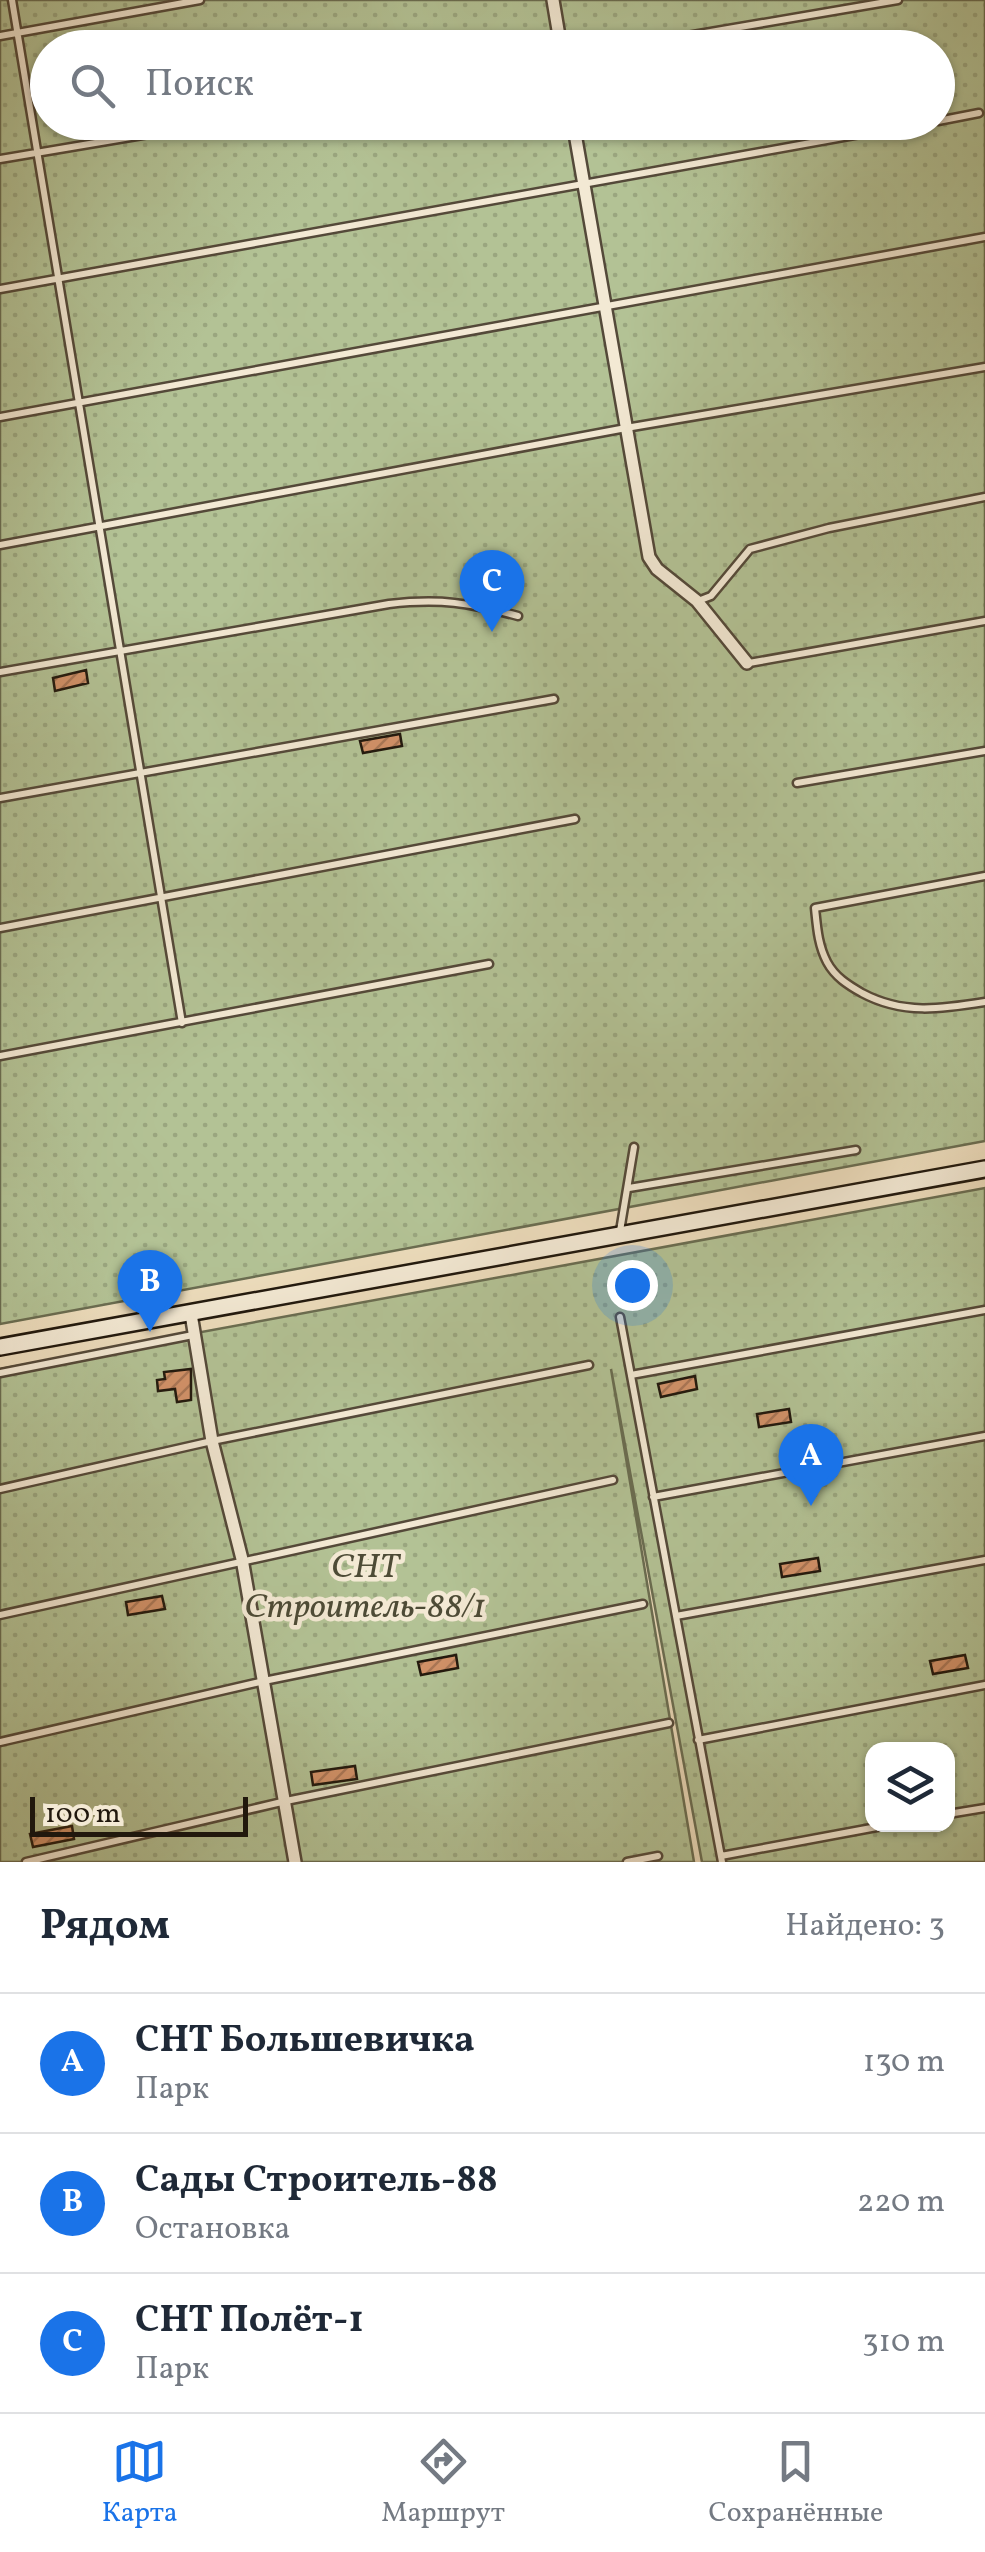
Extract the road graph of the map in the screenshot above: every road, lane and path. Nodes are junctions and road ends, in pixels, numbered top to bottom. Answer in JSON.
{"nodes":[{"id":1,"x":12,"y":0,"type":"edge"},
{"id":2,"x":200,"y":0,"type":"edge"},
{"id":3,"x":553,"y":0,"type":"edge"},
{"id":4,"x":898,"y":0,"type":"edge"},
{"id":5,"x":30,"y":30,"type":"edge"},
{"id":6,"x":33,"y":30,"type":"edge"},
{"id":7,"x":558,"y":30,"type":"edge"},
{"id":8,"x":722,"y":30,"type":"edge"},
{"id":9,"x":16,"y":33,"type":"junction"},
{"id":10,"x":0,"y":36,"type":"edge"},
{"id":11,"x":30,"y":113,"type":"edge"},
{"id":12,"x":979,"y":114,"type":"dead end"},
{"id":13,"x":955,"y":118,"type":"edge"},
{"id":14,"x":35,"y":140,"type":"edge"},
{"id":15,"x":114,"y":140,"type":"edge"},
{"id":16,"x":577,"y":140,"type":"edge"},
{"id":17,"x":826,"y":140,"type":"edge"},
{"id":18,"x":37,"y":153,"type":"junction"},
{"id":19,"x":0,"y":160,"type":"edge"},
{"id":20,"x":584,"y":183,"type":"junction"},
{"id":21,"x":985,"y":237,"type":"edge"},
{"id":22,"x":57,"y":278,"type":"junction"},
{"id":23,"x":0,"y":289,"type":"edge"},
{"id":24,"x":606,"y":305,"type":"junction"},
{"id":25,"x":985,"y":367,"type":"edge"},
{"id":26,"x":77,"y":402,"type":"junction"},
{"id":27,"x":0,"y":417,"type":"edge"},
{"id":28,"x":626,"y":428,"type":"junction"},
{"id":29,"x":985,"y":498,"type":"edge"},
{"id":30,"x":99,"y":525,"type":"junction"},
{"id":31,"x":0,"y":545,"type":"edge"},
{"id":32,"x":697,"y":601,"type":"junction"},
{"id":33,"x":518,"y":616,"type":"dead end"},
{"id":34,"x":985,"y":621,"type":"edge"},
{"id":35,"x":122,"y":649,"type":"junction"},
{"id":36,"x":747,"y":664,"type":"joint"},
{"id":37,"x":0,"y":672,"type":"edge"},
{"id":38,"x":554,"y":699,"type":"dead end"},
{"id":39,"x":985,"y":751,"type":"edge"},
{"id":40,"x":142,"y":772,"type":"junction"},
{"id":41,"x":797,"y":783,"type":"dead end"},
{"id":42,"x":0,"y":798,"type":"edge"},
{"id":43,"x":575,"y":819,"type":"dead end"},
{"id":44,"x":985,"y":876,"type":"edge"},
{"id":45,"x":162,"y":896,"type":"junction"},
{"id":46,"x":0,"y":928,"type":"edge"},
{"id":47,"x":488,"y":964,"type":"dead end"},
{"id":48,"x":985,"y":1002,"type":"edge"},
{"id":49,"x":182,"y":1023,"type":"junction"},
{"id":50,"x":0,"y":1056,"type":"edge"},
{"id":51,"x":634,"y":1147,"type":"dead end"},
{"id":52,"x":856,"y":1150,"type":"dead end"},
{"id":53,"x":985,"y":1168,"type":"edge"},
{"id":54,"x":629,"y":1188,"type":"junction"},
{"id":55,"x":619,"y":1237,"type":"junction"},
{"id":56,"x":985,"y":1310,"type":"edge"},
{"id":57,"x":192,"y":1314,"type":"junction"},
{"id":58,"x":620,"y":1317,"type":"dead end"},
{"id":59,"x":193,"y":1335,"type":"junction"},
{"id":60,"x":0,"y":1347,"type":"edge"},
{"id":61,"x":589,"y":1365,"type":"dead end"},
{"id":62,"x":0,"y":1373,"type":"edge"},
{"id":63,"x":630,"y":1375,"type":"junction"},
{"id":64,"x":985,"y":1436,"type":"edge"},
{"id":65,"x":212,"y":1442,"type":"junction"},
{"id":66,"x":613,"y":1480,"type":"dead end"},
{"id":67,"x":0,"y":1489,"type":"edge"},
{"id":68,"x":654,"y":1498,"type":"junction"},
{"id":69,"x":242,"y":1559,"type":"junction"},
{"id":70,"x":985,"y":1560,"type":"edge"},
{"id":71,"x":643,"y":1604,"type":"dead end"},
{"id":72,"x":0,"y":1615,"type":"edge"},
{"id":73,"x":676,"y":1616,"type":"junction"},
{"id":74,"x":264,"y":1681,"type":"junction"},
{"id":75,"x":985,"y":1685,"type":"edge"},
{"id":76,"x":669,"y":1723,"type":"dead end"},
{"id":77,"x":698,"y":1740,"type":"junction"},
{"id":78,"x":0,"y":1742,"type":"edge"},
{"id":79,"x":286,"y":1801,"type":"junction"},
{"id":80,"x":985,"y":1808,"type":"edge"},
{"id":81,"x":955,"y":1813,"type":"edge"},
{"id":82,"x":865,"y":1830,"type":"edge"},
{"id":83,"x":658,"y":1856,"type":"dead end"},
{"id":84,"x":722,"y":1859,"type":"edge"},
{"id":85,"x":26,"y":1862,"type":"edge"},
{"id":86,"x":295,"y":1862,"type":"edge"},
{"id":87,"x":627,"y":1862,"type":"edge"}],
"edges":[{"from":1,"to":9,"type":"lane"},
{"from":2,"to":6,"type":"lane"},
{"from":3,"to":7,"type":"street"},
{"from":4,"to":8,"type":"lane"},
{"from":5,"to":9,"type":"lane"},
{"from":9,"to":10,"type":"lane"},
{"from":9,"to":11,"type":"lane"},
{"from":12,"to":13,"type":"lane"},
{"from":14,"to":18,"type":"lane"},
{"from":15,"to":18,"type":"lane"},
{"from":16,"to":20,"type":"street"},
{"from":17,"to":20,"type":"lane"},
{"from":18,"to":19,"type":"lane"},
{"from":18,"to":22,"type":"lane"},
{"from":20,"to":22,"type":"lane"},
{"from":20,"to":24,"type":"street"},
{"from":21,"to":24,"type":"lane"},
{"from":22,"to":23,"type":"lane"},
{"from":22,"to":26,"type":"lane"},
{"from":24,"to":26,"type":"lane"},
{"from":24,"to":28,"type":"street"},
{"from":25,"to":28,"type":"lane"},
{"from":26,"to":27,"type":"lane"},
{"from":26,"to":30,"type":"lane"},
{"from":28,"to":30,"type":"lane"},
{"from":28,"to":32,"type":"street"},
{"from":29,"to":32,"type":"lane"},
{"from":30,"to":31,"type":"lane"},
{"from":30,"to":35,"type":"lane"},
{"from":32,"to":36,"type":"street"},
{"from":33,"to":35,"type":"lane"},
{"from":34,"to":36,"type":"lane"},
{"from":35,"to":37,"type":"lane"},
{"from":35,"to":40,"type":"lane"},
{"from":38,"to":40,"type":"lane"},
{"from":39,"to":41,"type":"lane"},
{"from":40,"to":42,"type":"lane"},
{"from":40,"to":45,"type":"lane"},
{"from":43,"to":45,"type":"lane"},
{"from":44,"to":48,"type":"lane"},
{"from":45,"to":46,"type":"lane"},
{"from":45,"to":49,"type":"lane"},
{"from":47,"to":49,"type":"lane"},
{"from":49,"to":50,"type":"lane"},
{"from":51,"to":54,"type":"lane"},
{"from":52,"to":54,"type":"lane"},
{"from":53,"to":55,"type":"street"},
{"from":54,"to":55,"type":"lane"},
{"from":55,"to":57,"type":"street"},
{"from":56,"to":63,"type":"lane"},
{"from":57,"to":59,"type":"street"},
{"from":57,"to":60,"type":"street"},
{"from":58,"to":63,"type":"lane"},
{"from":59,"to":62,"type":"lane"},
{"from":59,"to":65,"type":"street"},
{"from":61,"to":65,"type":"lane"},
{"from":63,"to":68,"type":"lane"},
{"from":64,"to":68,"type":"lane"},
{"from":65,"to":67,"type":"lane"},
{"from":65,"to":69,"type":"street"},
{"from":66,"to":69,"type":"lane"},
{"from":68,"to":73,"type":"lane"},
{"from":69,"to":72,"type":"lane"},
{"from":69,"to":74,"type":"street"},
{"from":70,"to":73,"type":"lane"},
{"from":71,"to":74,"type":"lane"},
{"from":73,"to":77,"type":"lane"},
{"from":74,"to":78,"type":"lane"},
{"from":74,"to":79,"type":"street"},
{"from":75,"to":77,"type":"lane"},
{"from":76,"to":79,"type":"lane"},
{"from":77,"to":84,"type":"lane"},
{"from":79,"to":85,"type":"lane"},
{"from":79,"to":86,"type":"street"},
{"from":80,"to":81,"type":"lane"},
{"from":82,"to":84,"type":"lane"},
{"from":83,"to":87,"type":"lane"}]}
